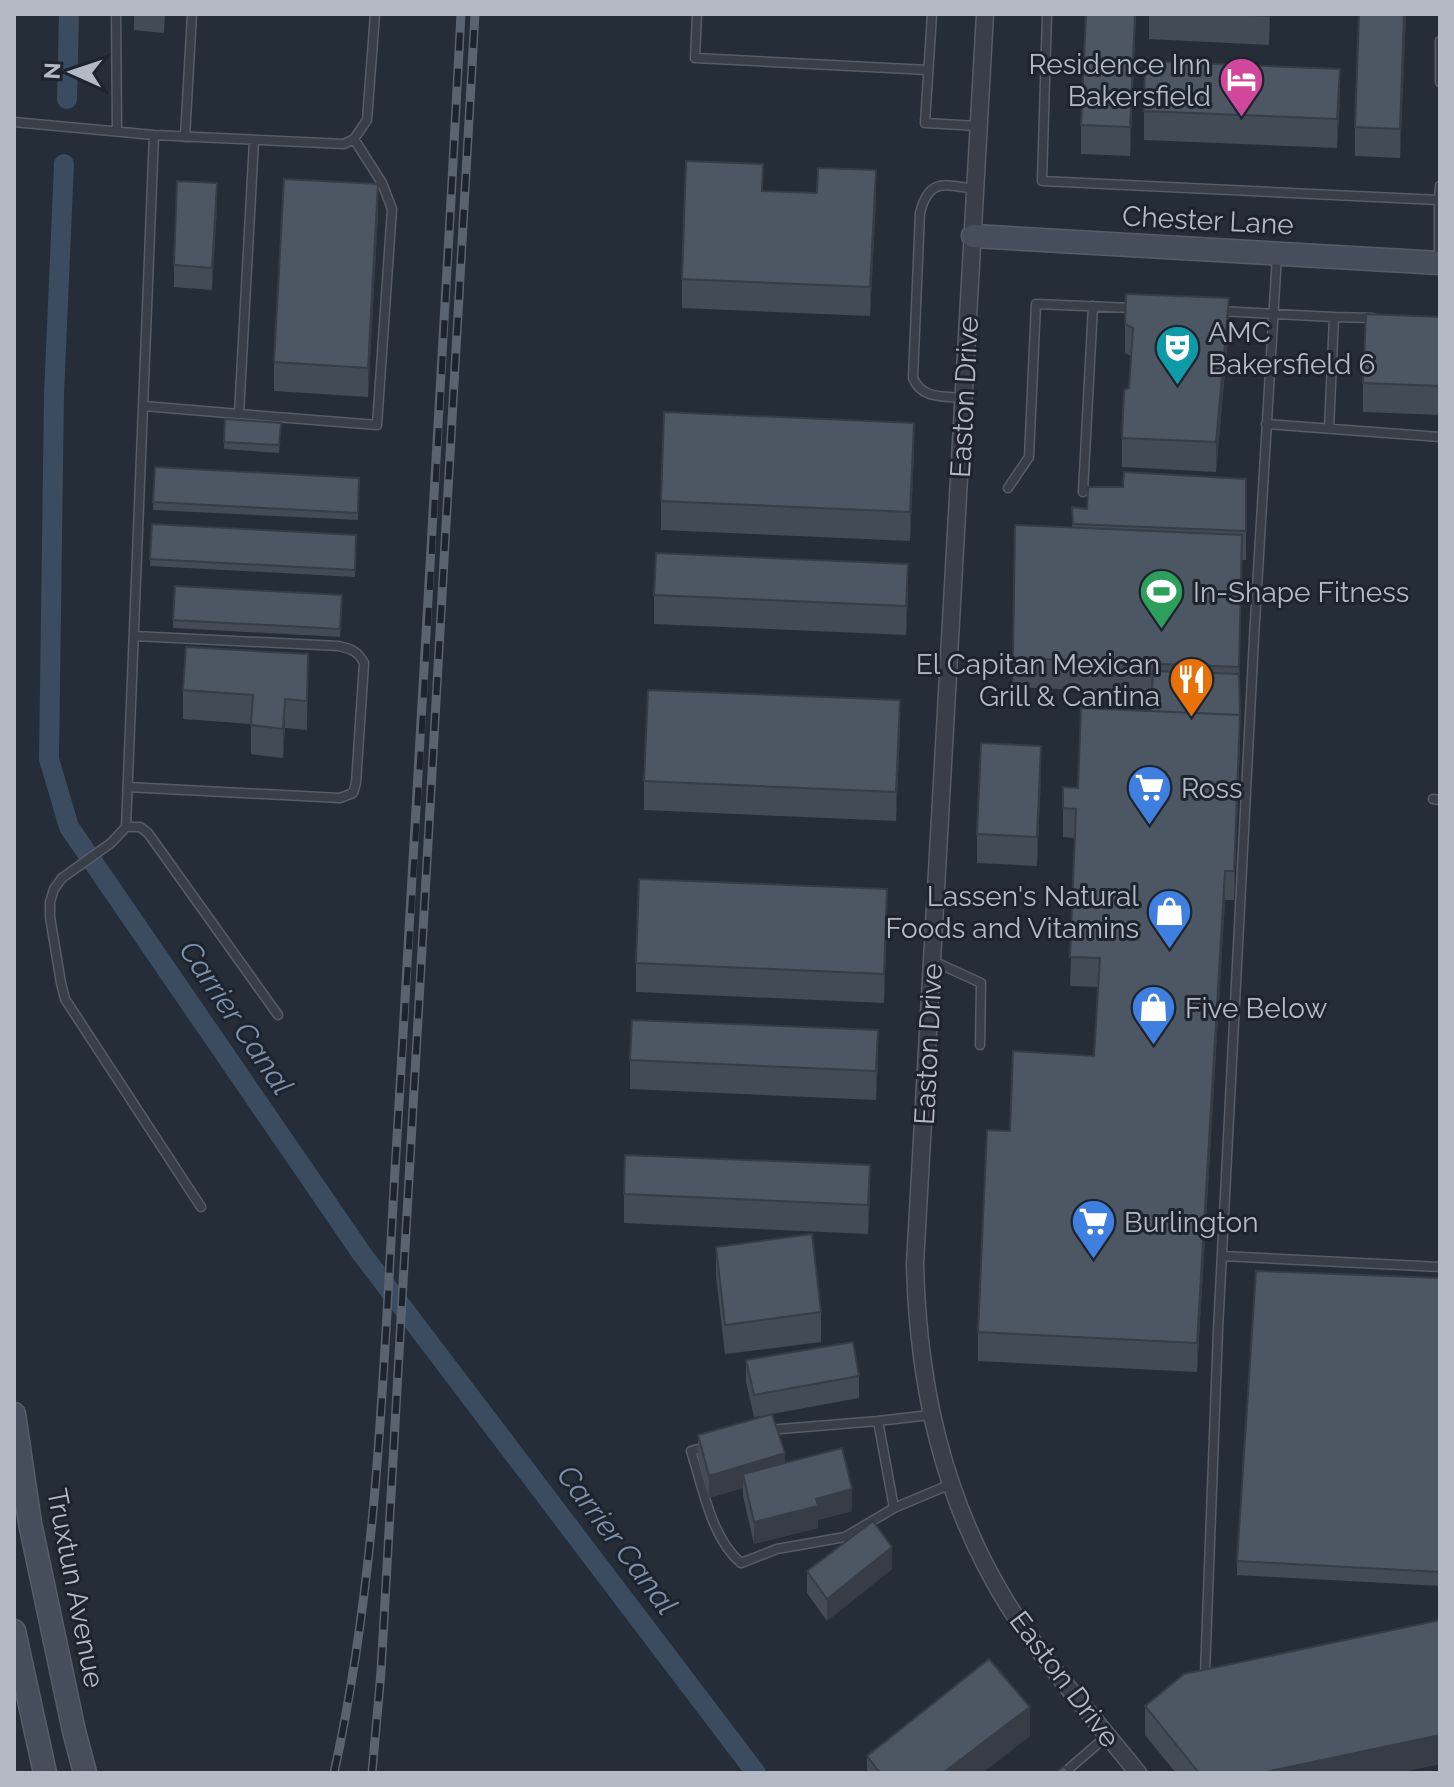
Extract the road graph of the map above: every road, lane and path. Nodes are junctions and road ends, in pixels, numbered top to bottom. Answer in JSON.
{"nodes":[{"id":1,"x":116,"y":14,"type":"edge"},
{"id":2,"x":192,"y":14,"type":"edge"},
{"id":3,"x":375,"y":14,"type":"edge"},
{"id":4,"x":697,"y":14,"type":"edge"},
{"id":5,"x":932,"y":14,"type":"edge"},
{"id":6,"x":985,"y":14,"type":"edge"},
{"id":7,"x":1047,"y":14,"type":"edge"},
{"id":8,"x":1440,"y":41,"type":"edge"},
{"id":9,"x":928,"y":70,"type":"junction"},
{"id":10,"x":1440,"y":82,"type":"edge"},
{"id":11,"x":14,"y":122,"type":"edge"},
{"id":12,"x":979,"y":126,"type":"junction"},
{"id":13,"x":117,"y":131,"type":"junction"},
{"id":14,"x":154,"y":135,"type":"junction"},
{"id":15,"x":185,"y":137,"type":"junction"},
{"id":16,"x":354,"y":139,"type":"junction"},
{"id":17,"x":254,"y":141,"type":"junction"},
{"id":18,"x":1440,"y":186,"type":"edge"},
{"id":19,"x":976,"y":189,"type":"junction"},
{"id":20,"x":1439,"y":200,"type":"edge"},
{"id":21,"x":973,"y":236,"type":"junction"},
{"id":22,"x":1277,"y":254,"type":"junction"},
{"id":23,"x":1439,"y":263,"type":"edge"},
{"id":24,"x":1093,"y":306,"type":"junction"},
{"id":25,"x":1138,"y":308,"type":"edge"},
{"id":26,"x":1212,"y":311,"type":"edge"},
{"id":27,"x":1272,"y":314,"type":"junction"},
{"id":28,"x":1334,"y":317,"type":"junction"},
{"id":29,"x":1379,"y":318,"type":"edge"},
{"id":30,"x":964,"y":398,"type":"junction"},
{"id":31,"x":144,"y":406,"type":"junction"},
{"id":32,"x":239,"y":414,"type":"junction"},
{"id":33,"x":1266,"y":424,"type":"junction"},
{"id":34,"x":1329,"y":429,"type":"junction"},
{"id":35,"x":1440,"y":437,"type":"edge"},
{"id":36,"x":1008,"y":488,"type":"dead end"},
{"id":37,"x":1083,"y":492,"type":"dead end"},
{"id":38,"x":134,"y":636,"type":"junction"},
{"id":39,"x":128,"y":787,"type":"junction"},
{"id":40,"x":126,"y":827,"type":"junction"},
{"id":41,"x":932,"y":961,"type":"junction"},
{"id":42,"x":278,"y":1015,"type":"dead end"},
{"id":43,"x":980,"y":1045,"type":"dead end"},
{"id":44,"x":201,"y":1207,"type":"dead end"},
{"id":45,"x":1222,"y":1256,"type":"junction"},
{"id":46,"x":1440,"y":1267,"type":"edge"},
{"id":47,"x":14,"y":1414,"type":"edge"},
{"id":48,"x":930,"y":1415,"type":"junction"},
{"id":49,"x":878,"y":1421,"type":"junction"},
{"id":50,"x":753,"y":1434,"type":"edge"},
{"id":51,"x":722,"y":1442,"type":"edge"},
{"id":52,"x":951,"y":1484,"type":"junction"},
{"id":53,"x":894,"y":1508,"type":"junction"},
{"id":54,"x":14,"y":1631,"type":"edge"},
{"id":55,"x":1205,"y":1673,"type":"edge"},
{"id":56,"x":1108,"y":1735,"type":"junction"},
{"id":57,"x":1068,"y":1772,"type":"edge"},
{"id":58,"x":45,"y":1773,"type":"edge"},
{"id":59,"x":85,"y":1773,"type":"edge"},
{"id":60,"x":1138,"y":1773,"type":"edge"}],
"edges":[{"from":1,"to":13,"type":"lane"},
{"from":2,"to":15,"type":"lane"},
{"from":3,"to":16,"type":"lane"},
{"from":4,"to":9,"type":"lane"},
{"from":5,"to":9,"type":"lane"},
{"from":6,"to":12,"type":"street","name":"Easton Drive"},
{"from":7,"to":20,"type":"lane"},
{"from":8,"to":10,"type":"lane"},
{"from":9,"to":12,"type":"lane"},
{"from":11,"to":13,"type":"lane"},
{"from":12,"to":19,"type":"street","name":"Easton Drive"},
{"from":13,"to":14,"type":"lane"},
{"from":14,"to":15,"type":"lane"},
{"from":14,"to":31,"type":"lane"},
{"from":15,"to":17,"type":"lane"},
{"from":16,"to":17,"type":"lane"},
{"from":16,"to":32,"type":"lane"},
{"from":17,"to":32,"type":"lane"},
{"from":18,"to":20,"type":"lane"},
{"from":19,"to":21,"type":"street","name":"Easton Drive"},
{"from":19,"to":30,"type":"lane"},
{"from":20,"to":23,"type":"lane"},
{"from":21,"to":22,"type":"main road","name":"Chester Lane"},
{"from":21,"to":30,"type":"street","name":"Easton Drive"},
{"from":22,"to":23,"type":"main road","name":"Chester Lane"},
{"from":22,"to":27,"type":"lane"},
{"from":24,"to":25,"type":"lane"},
{"from":24,"to":36,"type":"lane"},
{"from":24,"to":37,"type":"lane"},
{"from":26,"to":27,"type":"lane"},
{"from":27,"to":28,"type":"lane"},
{"from":27,"to":33,"type":"lane"},
{"from":28,"to":29,"type":"lane"},
{"from":28,"to":34,"type":"lane"},
{"from":30,"to":41,"type":"street","name":"Easton Drive"},
{"from":31,"to":32,"type":"lane"},
{"from":31,"to":38,"type":"lane"},
{"from":33,"to":34,"type":"lane"},
{"from":33,"to":45,"type":"lane"},
{"from":34,"to":35,"type":"lane"},
{"from":38,"to":39,"type":"lane"},
{"from":38,"to":39,"type":"lane"},
{"from":39,"to":40,"type":"lane"},
{"from":40,"to":42,"type":"lane"},
{"from":40,"to":44,"type":"lane"},
{"from":41,"to":43,"type":"lane"},
{"from":41,"to":48,"type":"street","name":"Easton Drive"},
{"from":45,"to":46,"type":"lane"},
{"from":45,"to":55,"type":"lane"},
{"from":47,"to":59,"type":"main road","name":"Truxtun Avenue"},
{"from":48,"to":49,"type":"lane"},
{"from":48,"to":52,"type":"street","name":"Easton Drive"},
{"from":49,"to":50,"type":"lane"},
{"from":49,"to":53,"type":"lane"},
{"from":51,"to":53,"type":"lane"},
{"from":52,"to":53,"type":"lane"},
{"from":52,"to":56,"type":"street","name":"Easton Drive"},
{"from":54,"to":58,"type":"main road"},
{"from":56,"to":57,"type":"lane"},
{"from":56,"to":60,"type":"street","name":"Easton Drive"}]}
